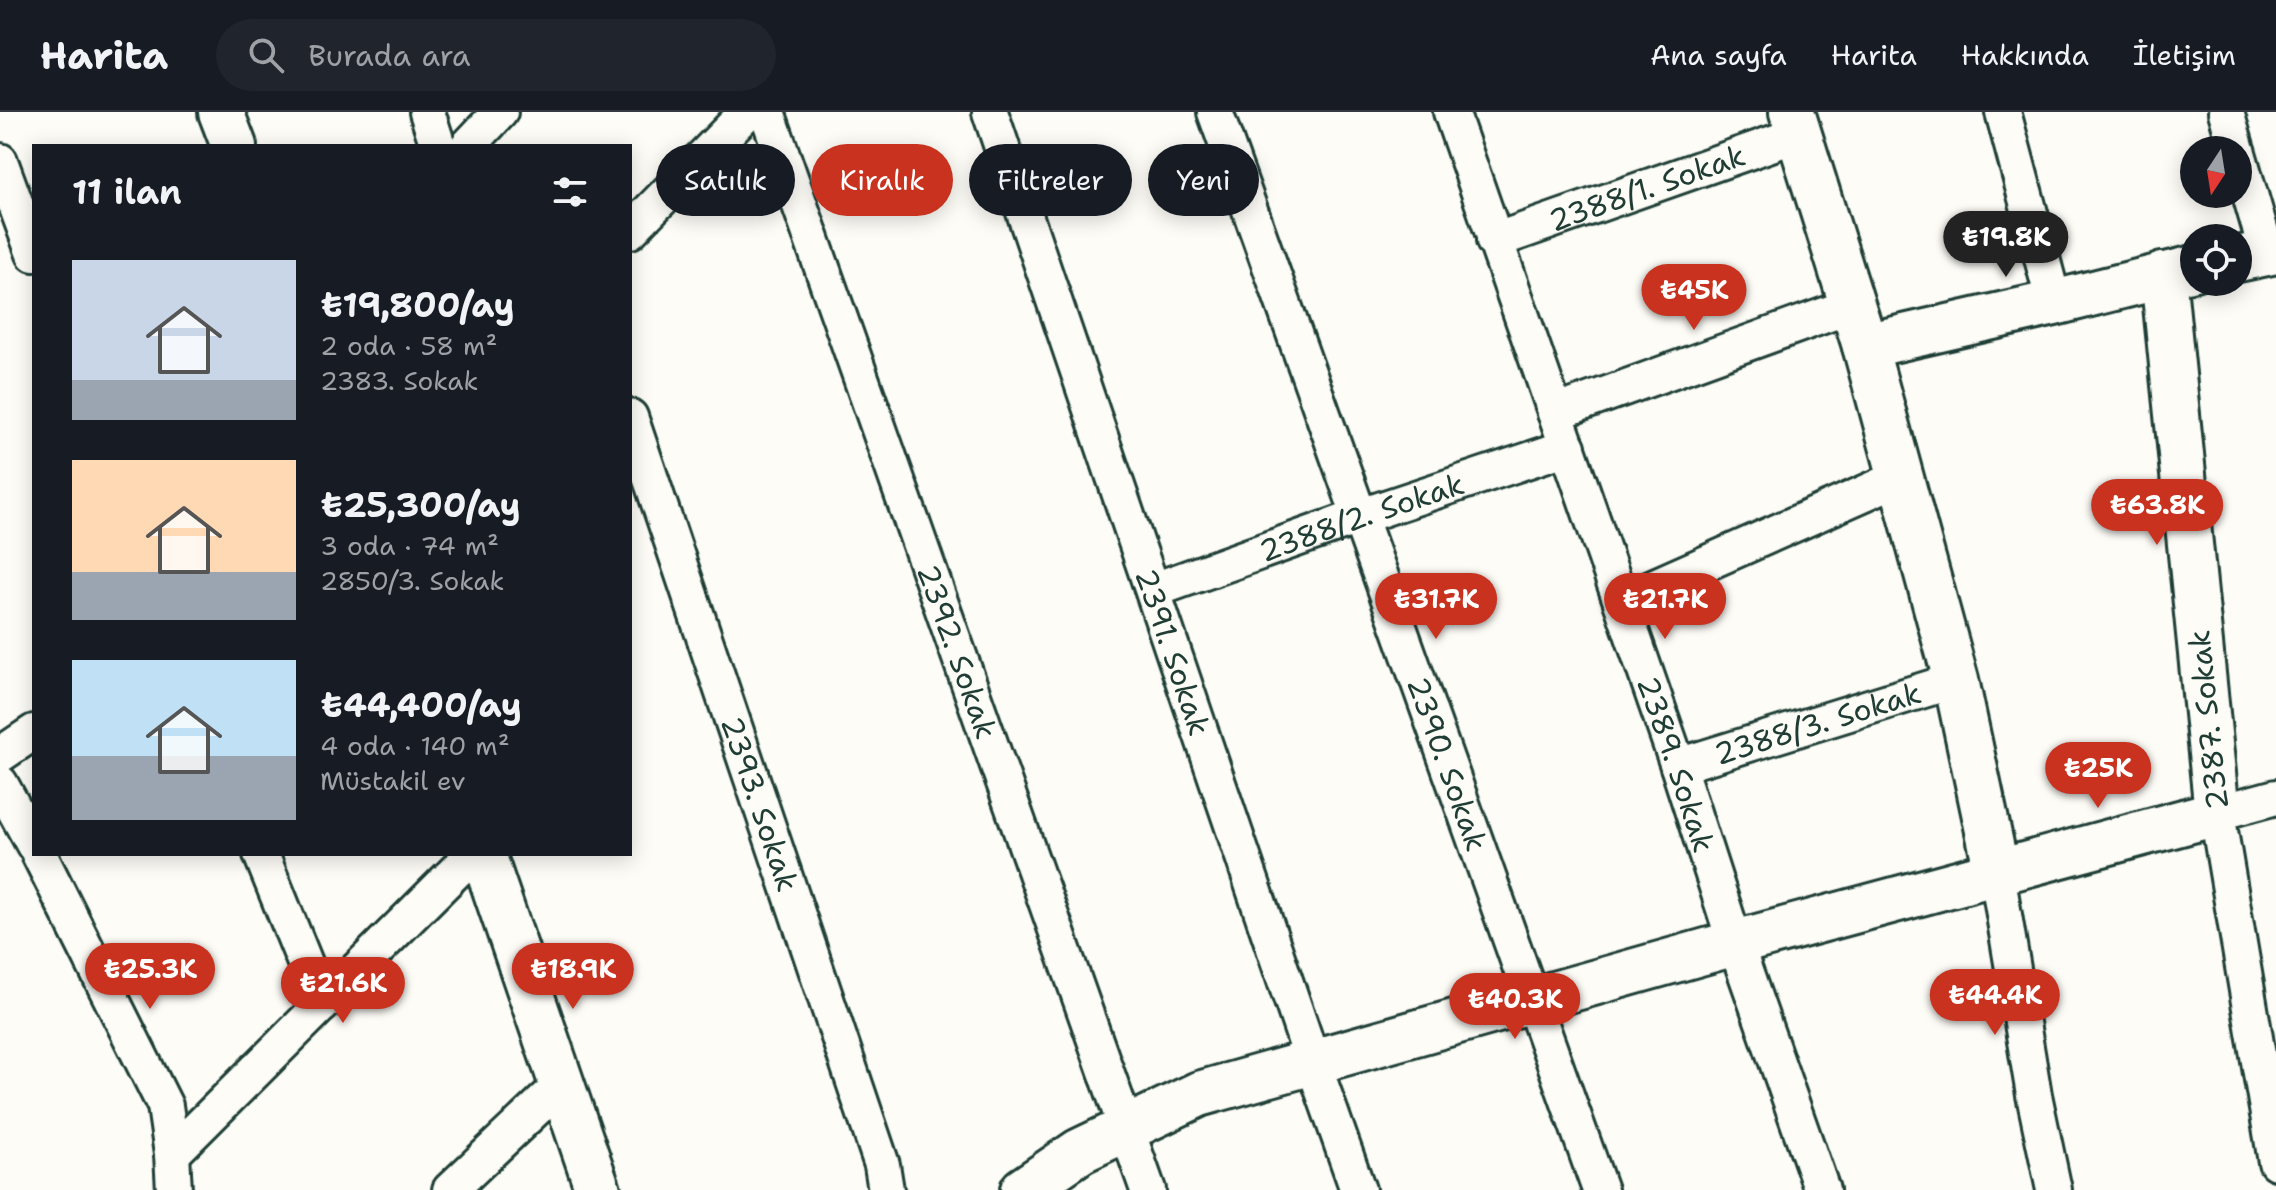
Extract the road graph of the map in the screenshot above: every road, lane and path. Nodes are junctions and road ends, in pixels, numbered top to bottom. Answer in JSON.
{"nodes":[{"id":1,"x":221,"y":112,"type":"edge"},
{"id":2,"x":427,"y":112,"type":"edge"},
{"id":3,"x":500,"y":112,"type":"edge"},
{"id":4,"x":747,"y":112,"type":"edge"},
{"id":5,"x":767,"y":112,"type":"edge"},
{"id":6,"x":990,"y":112,"type":"edge"},
{"id":7,"x":1215,"y":112,"type":"edge"},
{"id":8,"x":1451,"y":112,"type":"edge"},
{"id":9,"x":2003,"y":112,"type":"edge"},
{"id":10,"x":2226,"y":112,"type":"edge"},
{"id":11,"x":1796,"y":123,"type":"edge"},
{"id":12,"x":2233,"y":136,"type":"edge"},
{"id":13,"x":233,"y":144,"type":"edge"},
{"id":14,"x":437,"y":144,"type":"edge"},
{"id":15,"x":470,"y":144,"type":"edge"},
{"id":16,"x":0,"y":161,"type":"edge"},
{"id":17,"x":2250,"y":208,"type":"edge"},
{"id":18,"x":632,"y":229,"type":"edge"},
{"id":19,"x":1494,"y":241,"type":"junction"},
{"id":20,"x":32,"y":249,"type":"edge"},
{"id":21,"x":2260,"y":254,"type":"edge"},
{"id":22,"x":2178,"y":271,"type":"edge"},
{"id":23,"x":2054,"y":303,"type":"junction"},
{"id":24,"x":1853,"y":305,"type":"junction"},
{"id":25,"x":1865,"y":346,"type":"junction"},
{"id":26,"x":1555,"y":413,"type":"junction"},
{"id":27,"x":632,"y":423,"type":"edge"},
{"id":28,"x":1568,"y":447,"type":"junction"},
{"id":29,"x":1901,"y":477,"type":"junction"},
{"id":30,"x":1361,"y":516,"type":"junction"},
{"id":31,"x":1154,"y":590,"type":"junction"},
{"id":32,"x":1621,"y":601,"type":"junction"},
{"id":33,"x":1956,"y":680,"type":"junction"},
{"id":34,"x":32,"y":733,"type":"edge"},
{"id":35,"x":0,"y":755,"type":"edge"},
{"id":36,"x":1678,"y":766,"type":"junction"},
{"id":37,"x":0,"y":783,"type":"edge"},
{"id":38,"x":2276,"y":797,"type":"edge"},
{"id":39,"x":2217,"y":813,"type":"junction"},
{"id":40,"x":32,"y":841,"type":"edge"},
{"id":41,"x":40,"y":856,"type":"edge"},
{"id":42,"x":262,"y":856,"type":"edge"},
{"id":43,"x":471,"y":856,"type":"edge"},
{"id":44,"x":484,"y":856,"type":"edge"},
{"id":45,"x":1997,"y":873,"type":"junction"},
{"id":46,"x":1735,"y":943,"type":"junction"},
{"id":47,"x":1532,"y":1001,"type":"junction"},
{"id":48,"x":322,"y":1005,"type":"junction"},
{"id":49,"x":1312,"y":1060,"type":"junction"},
{"id":50,"x":562,"y":1084,"type":"junction"},
{"id":51,"x":1127,"y":1129,"type":"junction"},
{"id":52,"x":172,"y":1154,"type":"junction"},
{"id":53,"x":2276,"y":1162,"type":"edge"},
{"id":54,"x":174,"y":1190,"type":"edge"},
{"id":55,"x":450,"y":1190,"type":"edge"},
{"id":56,"x":598,"y":1190,"type":"edge"},
{"id":57,"x":886,"y":1190,"type":"edge"},
{"id":58,"x":1023,"y":1190,"type":"edge"},
{"id":59,"x":1148,"y":1190,"type":"edge"},
{"id":60,"x":1358,"y":1190,"type":"edge"},
{"id":61,"x":1600,"y":1190,"type":"edge"},
{"id":62,"x":1822,"y":1190,"type":"edge"},
{"id":63,"x":2054,"y":1190,"type":"edge"}],
"edges":[{"from":1,"to":13,"type":"main road"},
{"from":2,"to":14,"type":"street"},
{"from":3,"to":15,"type":"street"},
{"from":4,"to":18,"type":"street"},
{"from":5,"to":51,"type":"street","name":"2392. Sokak"},
{"from":6,"to":31,"type":"street","name":"2391. Sokak"},
{"from":7,"to":30,"type":"street","name":"2390. Sokak"},
{"from":8,"to":19,"type":"street","name":"2389. Sokak"},
{"from":9,"to":23,"type":"street"},
{"from":10,"to":12,"type":"street"},
{"from":11,"to":19,"type":"street","name":"2388/1. Sokak"},
{"from":11,"to":24,"type":"main road"},
{"from":16,"to":20,"type":"street"},
{"from":17,"to":21,"type":"street"},
{"from":19,"to":26,"type":"street","name":"2389. Sokak"},
{"from":22,"to":23,"type":"main road"},
{"from":22,"to":39,"type":"main road","name":"2387. Sokak"},
{"from":23,"to":25,"type":"main road"},
{"from":24,"to":25,"type":"main road"},
{"from":24,"to":26,"type":"street"},
{"from":25,"to":29,"type":"main road"},
{"from":26,"to":28,"type":"street","name":"2389. Sokak"},
{"from":27,"to":57,"type":"street","name":"2393. Sokak"},
{"from":28,"to":30,"type":"street","name":"2388/2. Sokak"},
{"from":28,"to":32,"type":"street","name":"2389. Sokak"},
{"from":29,"to":32,"type":"street"},
{"from":29,"to":33,"type":"main road"},
{"from":30,"to":31,"type":"street","name":"2388/2. Sokak"},
{"from":30,"to":47,"type":"street","name":"2390. Sokak"},
{"from":31,"to":49,"type":"street","name":"2391. Sokak"},
{"from":32,"to":36,"type":"street","name":"2389. Sokak"},
{"from":33,"to":36,"type":"street","name":"2388/3. Sokak"},
{"from":33,"to":45,"type":"main road"},
{"from":34,"to":35,"type":"street"},
{"from":36,"to":46,"type":"street","name":"2389. Sokak"},
{"from":37,"to":40,"type":"street"},
{"from":38,"to":39,"type":"street"},
{"from":39,"to":45,"type":"main road"},
{"from":39,"to":53,"type":"street","name":"2387. Sokak"},
{"from":41,"to":52,"type":"street"},
{"from":42,"to":48,"type":"street"},
{"from":43,"to":48,"type":"street"},
{"from":44,"to":50,"type":"main road"},
{"from":45,"to":46,"type":"main road"},
{"from":45,"to":63,"type":"street"},
{"from":46,"to":47,"type":"main road"},
{"from":46,"to":62,"type":"street","name":"2389. Sokak"},
{"from":47,"to":49,"type":"main road"},
{"from":47,"to":61,"type":"street","name":"2390. Sokak"},
{"from":48,"to":52,"type":"street"},
{"from":49,"to":51,"type":"main road"},
{"from":49,"to":60,"type":"street","name":"2391. Sokak"},
{"from":50,"to":55,"type":"street"},
{"from":50,"to":56,"type":"main road"},
{"from":51,"to":58,"type":"main road"},
{"from":51,"to":59,"type":"street","name":"2392. Sokak"},
{"from":52,"to":54,"type":"street"}]}
